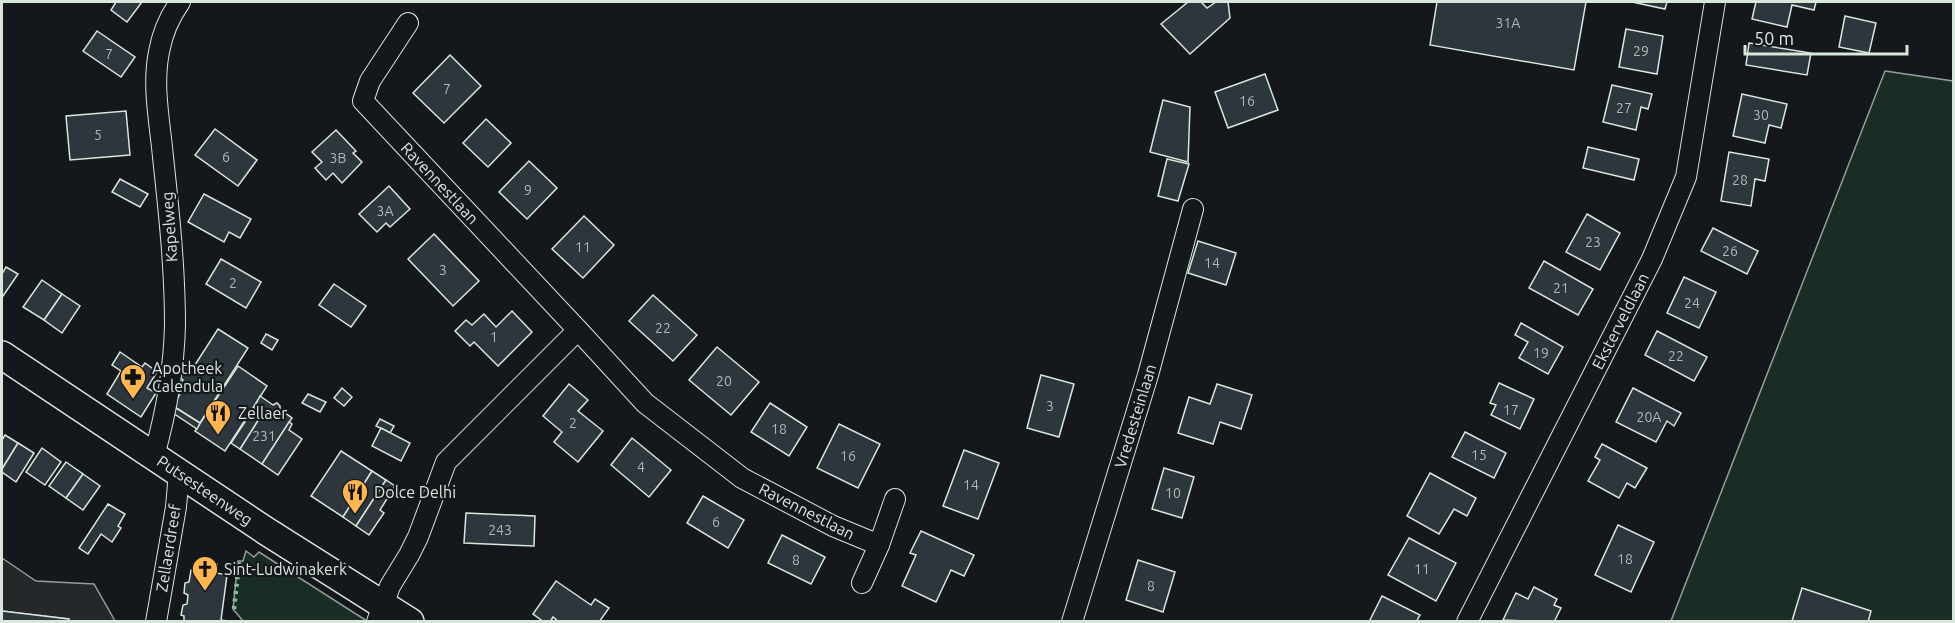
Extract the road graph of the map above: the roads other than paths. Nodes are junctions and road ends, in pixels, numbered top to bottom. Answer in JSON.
{"nodes":[{"id":1,"x":180,"y":2,"type":"edge"},
{"id":2,"x":1715,"y":2,"type":"edge"},
{"id":3,"x":408,"y":23,"type":"dead end"},
{"id":4,"x":1193,"y":208,"type":"dead end"},
{"id":5,"x":578,"y":330,"type":"junction"},
{"id":6,"x":2,"y":355,"type":"edge"},
{"id":7,"x":154,"y":456,"type":"junction"},
{"id":8,"x":179,"y":473,"type":"junction"},
{"id":9,"x":895,"y":499,"type":"dead end"},
{"id":10,"x":879,"y":545,"type":"junction"},
{"id":11,"x":862,"y":583,"type":"dead end"},
{"id":12,"x":380,"y":613,"type":"edge"},
{"id":13,"x":156,"y":621,"type":"edge"},
{"id":14,"x":410,"y":621,"type":"edge"},
{"id":15,"x":1072,"y":621,"type":"edge"},
{"id":16,"x":1467,"y":621,"type":"edge"}],
"edges":[{"from":1,"to":7,"type":"street","name":"Kapelweg"},
{"from":2,"to":16,"type":"street","name":"Eksterveldlaan"},
{"from":3,"to":5,"type":"street","name":"Ravennestlaan"},
{"from":4,"to":15,"type":"street","name":"Vredesteinlaan"},
{"from":5,"to":10,"type":"street","name":"Ravennestlaan"},
{"from":5,"to":12,"type":"street"},
{"from":6,"to":7,"type":"main road","name":"Putsesteenweg"},
{"from":7,"to":8,"type":"main road","name":"Putsesteenweg"},
{"from":8,"to":12,"type":"main road","name":"Putsesteenweg"},
{"from":8,"to":13,"type":"street","name":"Zellaerdreef"},
{"from":9,"to":10,"type":"street"},
{"from":10,"to":11,"type":"street"},
{"from":12,"to":14,"type":"main road","name":"Putsesteenweg"}]}
